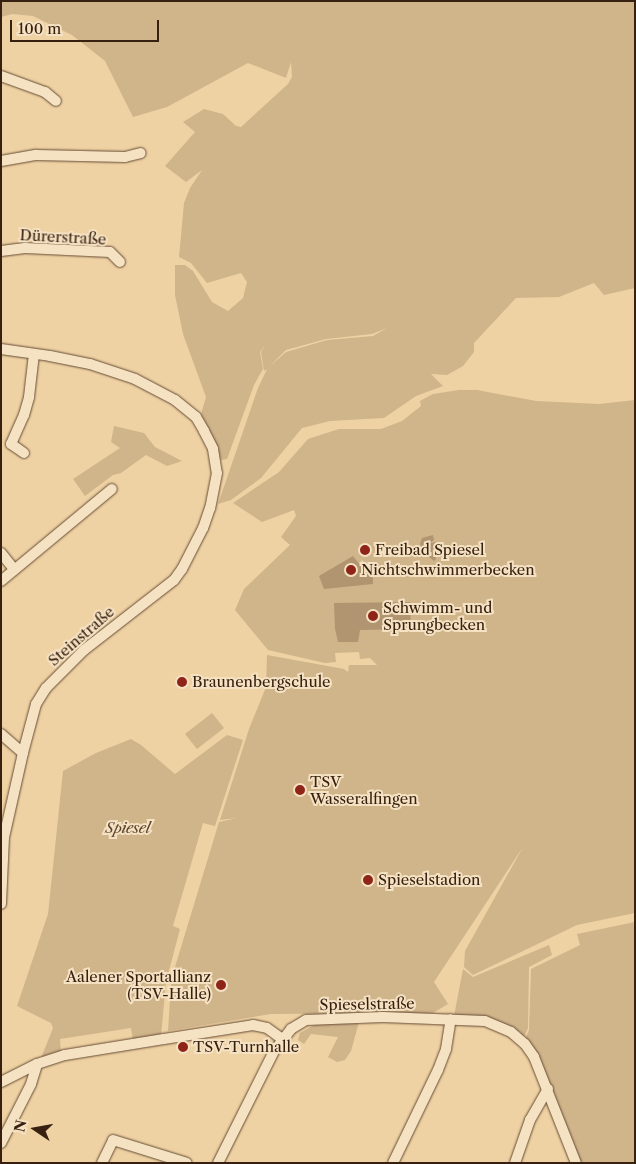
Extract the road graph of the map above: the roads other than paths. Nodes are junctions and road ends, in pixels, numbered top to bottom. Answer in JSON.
{"nodes":[{"id":1,"x":1,"y":76,"type":"edge"},
{"id":2,"x":56,"y":101,"type":"dead end"},
{"id":3,"x":141,"y":153,"type":"dead end"},
{"id":4,"x":1,"y":161,"type":"edge"},
{"id":5,"x":1,"y":251,"type":"edge"},
{"id":6,"x":120,"y":262,"type":"dead end"},
{"id":7,"x":1,"y":350,"type":"edge"},
{"id":8,"x":34,"y":354,"type":"junction"},
{"id":9,"x":24,"y":453,"type":"dead end"},
{"id":10,"x":112,"y":489,"type":"dead end"},
{"id":11,"x":1,"y":553,"type":"edge"},
{"id":12,"x":14,"y":570,"type":"junction"},
{"id":13,"x":1,"y":581,"type":"edge"},
{"id":14,"x":1,"y":734,"type":"edge"},
{"id":15,"x":23,"y":753,"type":"junction"},
{"id":16,"x":1,"y":904,"type":"edge"},
{"id":17,"x":451,"y":1019,"type":"junction"},
{"id":18,"x":282,"y":1039,"type":"junction"},
{"id":19,"x":37,"y":1064,"type":"junction"},
{"id":20,"x":1,"y":1082,"type":"edge"},
{"id":21,"x":548,"y":1089,"type":"junction"},
{"id":22,"x":1,"y":1143,"type":"edge"},
{"id":23,"x":102,"y":1163,"type":"edge"},
{"id":24,"x":187,"y":1163,"type":"edge"},
{"id":25,"x":218,"y":1163,"type":"edge"},
{"id":26,"x":393,"y":1163,"type":"edge"},
{"id":27,"x":515,"y":1163,"type":"edge"},
{"id":28,"x":576,"y":1163,"type":"edge"}],
"edges":[{"from":1,"to":2,"type":"street"},
{"from":3,"to":4,"type":"street"},
{"from":5,"to":6,"type":"street","name":"Dürerstraße"},
{"from":7,"to":8,"type":"street"},
{"from":8,"to":9,"type":"street"},
{"from":8,"to":15,"type":"street","name":"Steinstraße"},
{"from":10,"to":12,"type":"street"},
{"from":11,"to":12,"type":"street"},
{"from":12,"to":13,"type":"street"},
{"from":14,"to":15,"type":"street"},
{"from":15,"to":16,"type":"street","name":"Steinstraße"},
{"from":17,"to":18,"type":"street","name":"Spieselstraße"},
{"from":17,"to":21,"type":"street","name":"Spieselstraße"},
{"from":17,"to":26,"type":"street"},
{"from":18,"to":19,"type":"street"},
{"from":18,"to":25,"type":"street","name":"Spieselstraße"},
{"from":19,"to":20,"type":"street"},
{"from":19,"to":22,"type":"street"},
{"from":21,"to":27,"type":"street"},
{"from":21,"to":28,"type":"street","name":"Spieselstraße"},
{"from":23,"to":24,"type":"street"}]}
